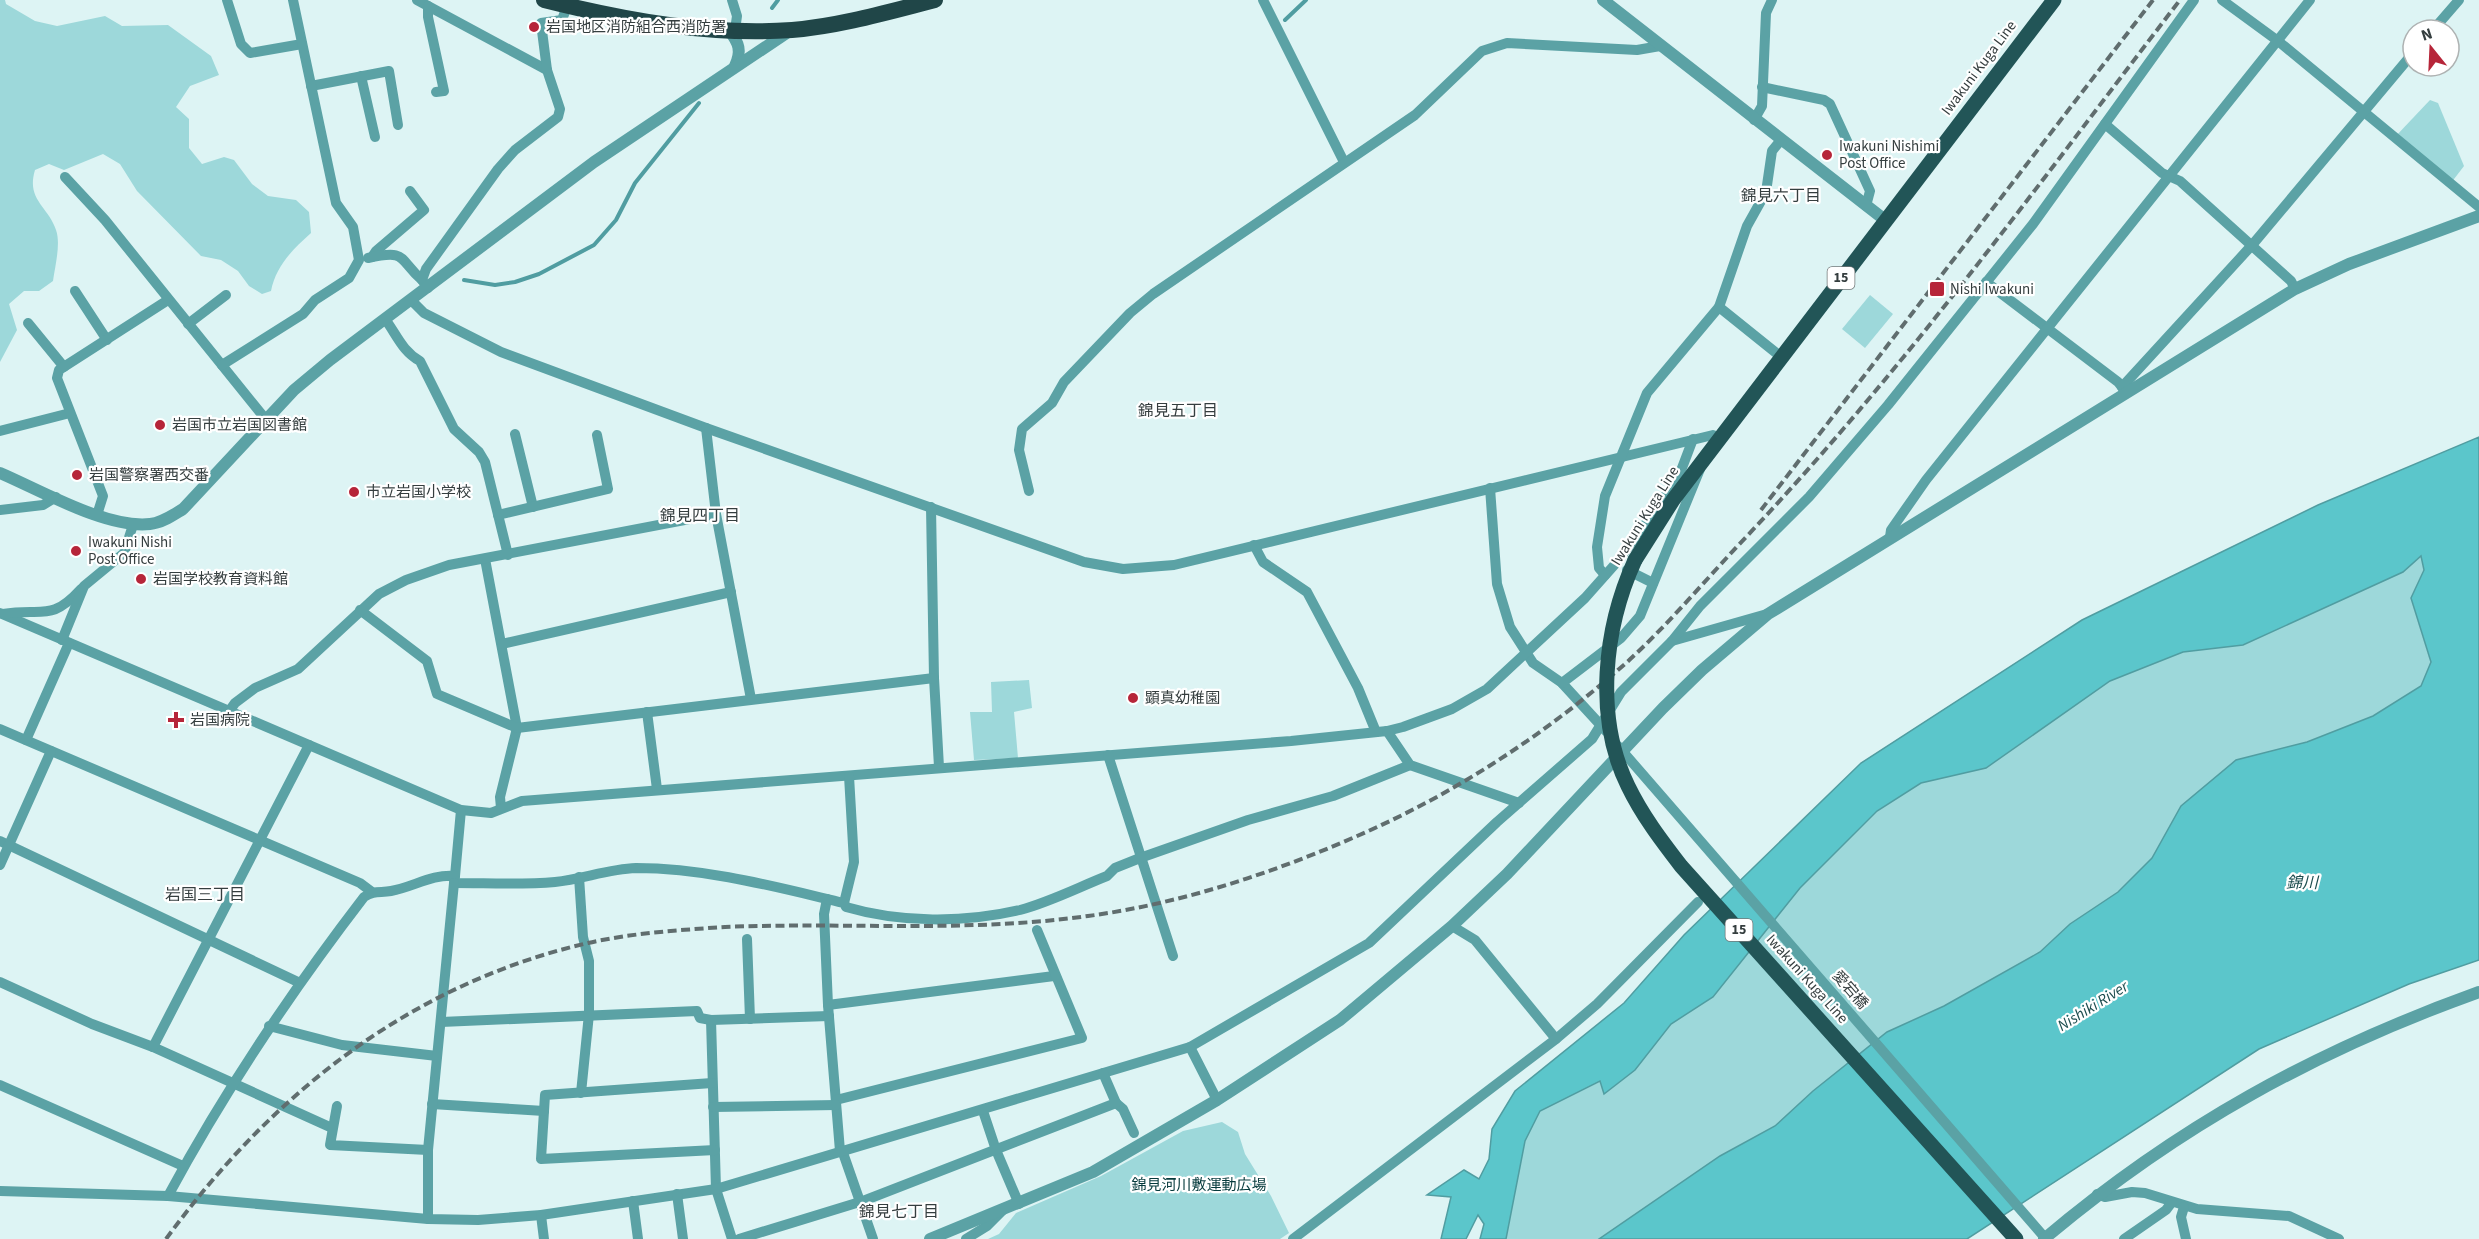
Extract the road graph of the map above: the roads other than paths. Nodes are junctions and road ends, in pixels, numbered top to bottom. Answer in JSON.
{"nodes":[{"id":1,"x":227,"y":0,"type":"edge"},
{"id":2,"x":293,"y":0,"type":"edge"},
{"id":3,"x":417,"y":0,"type":"edge"},
{"id":4,"x":544,"y":0,"type":"edge"},
{"id":5,"x":732,"y":0,"type":"edge"},
{"id":6,"x":935,"y":0,"type":"edge"},
{"id":7,"x":1263,"y":0,"type":"edge"},
{"id":8,"x":1603,"y":0,"type":"edge"},
{"id":9,"x":1772,"y":0,"type":"edge"},
{"id":10,"x":2054,"y":0,"type":"edge"},
{"id":11,"x":2194,"y":0,"type":"edge"},
{"id":12,"x":2222,"y":0,"type":"edge"},
{"id":13,"x":2310,"y":0,"type":"edge"},
{"id":14,"x":2459,"y":0,"type":"edge"},
{"id":15,"x":428,"y":6,"type":"junction"},
{"id":16,"x":567,"y":6,"type":"junction"},
{"id":17,"x":2443,"y":18,"type":"edge"},
{"id":18,"x":732,"y":30,"type":"junction"},
{"id":19,"x":792,"y":30,"type":"junction"},
{"id":20,"x":2278,"y":41,"type":"junction"},
{"id":21,"x":302,"y":44,"type":"junction"},
{"id":22,"x":1660,"y":46,"type":"junction"},
{"id":23,"x":735,"y":66,"type":"junction"},
{"id":24,"x":2401,"y":67,"type":"edge"},
{"id":25,"x":547,"y":70,"type":"junction"},
{"id":26,"x":361,"y":76,"type":"junction"},
{"id":27,"x":311,"y":86,"type":"junction"},
{"id":28,"x":1762,"y":87,"type":"junction"},
{"id":29,"x":436,"y":92,"type":"dead end"},
{"id":30,"x":2363,"y":112,"type":"junction"},
{"id":31,"x":1754,"y":120,"type":"junction"},
{"id":32,"x":2105,"y":124,"type":"junction"},
{"id":33,"x":398,"y":125,"type":"dead end"},
{"id":34,"x":375,"y":137,"type":"dead end"},
{"id":35,"x":1780,"y":140,"type":"junction"},
{"id":36,"x":1344,"y":162,"type":"junction"},
{"id":37,"x":65,"y":177,"type":"dead end"},
{"id":38,"x":2171,"y":177,"type":"junction"},
{"id":39,"x":410,"y":191,"type":"dead end"},
{"id":40,"x":1866,"y":206,"type":"junction"},
{"id":41,"x":2479,"y":207,"type":"edge"},
{"id":42,"x":2479,"y":216,"type":"edge"},
{"id":43,"x":1885,"y":220,"type":"junction"},
{"id":44,"x":2253,"y":244,"type":"junction"},
{"id":45,"x":372,"y":257,"type":"junction"},
{"id":46,"x":359,"y":260,"type":"junction"},
{"id":47,"x":1986,"y":282,"type":"junction"},
{"id":48,"x":425,"y":284,"type":"junction"},
{"id":49,"x":2295,"y":289,"type":"junction"},
{"id":50,"x":75,"y":291,"type":"dead end"},
{"id":51,"x":226,"y":296,"type":"dead end"},
{"id":52,"x":168,"y":300,"type":"junction"},
{"id":53,"x":411,"y":300,"type":"junction"},
{"id":54,"x":1719,"y":307,"type":"junction"},
{"id":55,"x":385,"y":320,"type":"junction"},
{"id":56,"x":28,"y":323,"type":"dead end"},
{"id":57,"x":188,"y":324,"type":"junction"},
{"id":58,"x":2048,"y":328,"type":"junction"},
{"id":59,"x":107,"y":340,"type":"junction"},
{"id":60,"x":1780,"y":357,"type":"junction"},
{"id":61,"x":222,"y":365,"type":"junction"},
{"id":62,"x":64,"y":367,"type":"junction"},
{"id":63,"x":2124,"y":390,"type":"junction"},
{"id":64,"x":70,"y":413,"type":"junction"},
{"id":65,"x":267,"y":421,"type":"junction"},
{"id":66,"x":706,"y":428,"type":"junction"},
{"id":67,"x":0,"y":431,"type":"edge"},
{"id":68,"x":515,"y":434,"type":"dead end"},
{"id":69,"x":597,"y":435,"type":"dead end"},
{"id":70,"x":1720,"y":438,"type":"junction"},
{"id":71,"x":1693,"y":439,"type":"junction"},
{"id":72,"x":1623,"y":455,"type":"junction"},
{"id":73,"x":1703,"y":460,"type":"junction"},
{"id":74,"x":0,"y":473,"type":"edge"},
{"id":75,"x":1490,"y":488,"type":"junction"},
{"id":76,"x":1029,"y":491,"type":"dead end"},
{"id":77,"x":56,"y":497,"type":"junction"},
{"id":78,"x":533,"y":507,"type":"junction"},
{"id":79,"x":930,"y":507,"type":"junction"},
{"id":80,"x":0,"y":510,"type":"edge"},
{"id":81,"x":716,"y":514,"type":"junction"},
{"id":82,"x":97,"y":515,"type":"junction"},
{"id":83,"x":498,"y":515,"type":"junction"},
{"id":84,"x":133,"y":525,"type":"junction"},
{"id":85,"x":1890,"y":537,"type":"junction"},
{"id":86,"x":1254,"y":545,"type":"junction"},
{"id":87,"x":508,"y":555,"type":"junction"},
{"id":88,"x":485,"y":559,"type":"junction"},
{"id":89,"x":1617,"y":562,"type":"junction"},
{"id":90,"x":1605,"y":575,"type":"junction"},
{"id":91,"x":1653,"y":583,"type":"junction"},
{"id":92,"x":84,"y":586,"type":"junction"},
{"id":93,"x":731,"y":592,"type":"junction"},
{"id":94,"x":360,"y":610,"type":"junction"},
{"id":95,"x":2,"y":613,"type":"edge"},
{"id":96,"x":1768,"y":614,"type":"junction"},
{"id":97,"x":65,"y":641,"type":"junction"},
{"id":98,"x":1672,"y":641,"type":"junction"},
{"id":99,"x":502,"y":644,"type":"junction"},
{"id":100,"x":1526,"y":653,"type":"junction"},
{"id":101,"x":934,"y":678,"type":"junction"},
{"id":102,"x":1562,"y":683,"type":"junction"},
{"id":103,"x":751,"y":699,"type":"junction"},
{"id":104,"x":230,"y":710,"type":"junction"},
{"id":105,"x":648,"y":712,"type":"junction"},
{"id":106,"x":1601,"y":726,"type":"junction"},
{"id":107,"x":517,"y":728,"type":"junction"},
{"id":108,"x":0,"y":729,"type":"edge"},
{"id":109,"x":1381,"y":732,"type":"junction"},
{"id":110,"x":26,"y":740,"type":"junction"},
{"id":111,"x":309,"y":745,"type":"junction"},
{"id":112,"x":1622,"y":750,"type":"junction"},
{"id":113,"x":51,"y":751,"type":"junction"},
{"id":114,"x":1108,"y":755,"type":"junction"},
{"id":115,"x":1410,"y":765,"type":"junction"},
{"id":116,"x":939,"y":767,"type":"junction"},
{"id":117,"x":849,"y":776,"type":"junction"},
{"id":118,"x":657,"y":789,"type":"junction"},
{"id":119,"x":1519,"y":803,"type":"junction"},
{"id":120,"x":501,"y":807,"type":"junction"},
{"id":121,"x":461,"y":810,"type":"junction"},
{"id":122,"x":261,"y":840,"type":"junction"},
{"id":123,"x":4,"y":843,"type":"edge"},
{"id":124,"x":1140,"y":858,"type":"junction"},
{"id":125,"x":0,"y":865,"type":"edge"},
{"id":126,"x":579,"y":877,"type":"junction"},
{"id":127,"x":455,"y":880,"type":"junction"},
{"id":128,"x":372,"y":892,"type":"junction"},
{"id":129,"x":827,"y":899,"type":"junction"},
{"id":130,"x":1698,"y":902,"type":"dead end"},
{"id":131,"x":844,"y":903,"type":"junction"},
{"id":132,"x":1452,"y":926,"type":"junction"},
{"id":133,"x":1037,"y":930,"type":"dead end"},
{"id":134,"x":208,"y":938,"type":"junction"},
{"id":135,"x":747,"y":939,"type":"dead end"},
{"id":136,"x":1173,"y":956,"type":"dead end"},
{"id":137,"x":1054,"y":976,"type":"junction"},
{"id":138,"x":0,"y":982,"type":"edge"},
{"id":139,"x":298,"y":982,"type":"junction"},
{"id":140,"x":2479,"y":992,"type":"edge"},
{"id":141,"x":828,"y":1011,"type":"junction"},
{"id":142,"x":589,"y":1014,"type":"junction"},
{"id":143,"x":750,"y":1019,"type":"junction"},
{"id":144,"x":711,"y":1020,"type":"junction"},
{"id":145,"x":441,"y":1022,"type":"junction"},
{"id":146,"x":269,"y":1026,"type":"junction"},
{"id":147,"x":1556,"y":1039,"type":"junction"},
{"id":148,"x":153,"y":1047,"type":"junction"},
{"id":149,"x":1190,"y":1047,"type":"junction"},
{"id":150,"x":436,"y":1056,"type":"junction"},
{"id":151,"x":1103,"y":1073,"type":"junction"},
{"id":152,"x":712,"y":1083,"type":"junction"},
{"id":153,"x":231,"y":1084,"type":"junction"},
{"id":154,"x":0,"y":1085,"type":"edge"},
{"id":155,"x":581,"y":1093,"type":"junction"},
{"id":156,"x":1217,"y":1100,"type":"junction"},
{"id":157,"x":836,"y":1103,"type":"junction"},
{"id":158,"x":1116,"y":1103,"type":"junction"},
{"id":159,"x":432,"y":1104,"type":"junction"},
{"id":160,"x":337,"y":1106,"type":"dead end"},
{"id":161,"x":713,"y":1107,"type":"junction"},
{"id":162,"x":544,"y":1111,"type":"junction"},
{"id":163,"x":983,"y":1111,"type":"junction"},
{"id":164,"x":332,"y":1128,"type":"junction"},
{"id":165,"x":1134,"y":1132,"type":"dead end"},
{"id":166,"x":428,"y":1150,"type":"junction"},
{"id":167,"x":715,"y":1150,"type":"junction"},
{"id":168,"x":841,"y":1150,"type":"junction"},
{"id":169,"x":996,"y":1150,"type":"junction"},
{"id":170,"x":183,"y":1166,"type":"junction"},
{"id":171,"x":716,"y":1189,"type":"junction"},
{"id":172,"x":0,"y":1191,"type":"edge"},
{"id":173,"x":676,"y":1194,"type":"junction"},
{"id":174,"x":2097,"y":1194,"type":"junction"},
{"id":175,"x":168,"y":1196,"type":"junction"},
{"id":176,"x":633,"y":1201,"type":"junction"},
{"id":177,"x":860,"y":1202,"type":"junction"},
{"id":178,"x":2172,"y":1202,"type":"junction"},
{"id":179,"x":1019,"y":1204,"type":"junction"},
{"id":180,"x":2184,"y":1206,"type":"junction"},
{"id":181,"x":1003,"y":1210,"type":"junction"},
{"id":182,"x":541,"y":1215,"type":"junction"},
{"id":183,"x":428,"y":1219,"type":"junction"},
{"id":184,"x":544,"y":1239,"type":"edge"},
{"id":185,"x":638,"y":1239,"type":"edge"},
{"id":186,"x":683,"y":1239,"type":"edge"},
{"id":187,"x":732,"y":1239,"type":"edge"},
{"id":188,"x":739,"y":1239,"type":"edge"},
{"id":189,"x":873,"y":1239,"type":"edge"},
{"id":190,"x":930,"y":1239,"type":"edge"},
{"id":191,"x":966,"y":1239,"type":"edge"},
{"id":192,"x":1293,"y":1239,"type":"edge"},
{"id":193,"x":2016,"y":1239,"type":"edge"},
{"id":194,"x":2045,"y":1239,"type":"edge"},
{"id":195,"x":2124,"y":1239,"type":"edge"},
{"id":196,"x":2186,"y":1239,"type":"edge"},
{"id":197,"x":2339,"y":1239,"type":"edge"}],
"edges":[{"from":1,"to":21,"type":"street"},
{"from":2,"to":21,"type":"street"},
{"from":3,"to":15,"type":"street"},
{"from":4,"to":16,"type":"highway"},
{"from":5,"to":18,"type":"street"},
{"from":6,"to":19,"type":"highway"},
{"from":7,"to":36,"type":"street"},
{"from":8,"to":22,"type":"street"},
{"from":9,"to":28,"type":"street"},
{"from":10,"to":43,"type":"main road","name":"Iwakuni Kuga Line","number":"15"},
{"from":11,"to":32,"type":"street"},
{"from":12,"to":20,"type":"street"},
{"from":13,"to":20,"type":"street"},
{"from":14,"to":17,"type":"street"},
{"from":15,"to":25,"type":"street"},
{"from":15,"to":29,"type":"street"},
{"from":16,"to":18,"type":"highway"},
{"from":16,"to":25,"type":"street"},
{"from":18,"to":19,"type":"highway"},
{"from":18,"to":23,"type":"street"},
{"from":19,"to":23,"type":"street"},
{"from":20,"to":30,"type":"street"},
{"from":20,"to":38,"type":"street"},
{"from":21,"to":27,"type":"street"},
{"from":22,"to":31,"type":"street"},
{"from":22,"to":36,"type":"street"},
{"from":23,"to":48,"type":"street"},
{"from":24,"to":30,"type":"street"},
{"from":25,"to":48,"type":"street"},
{"from":26,"to":27,"type":"street"},
{"from":26,"to":33,"type":"street"},
{"from":26,"to":34,"type":"street"},
{"from":27,"to":46,"type":"street"},
{"from":28,"to":31,"type":"street"},
{"from":28,"to":40,"type":"street"},
{"from":30,"to":41,"type":"street"},
{"from":30,"to":44,"type":"street"},
{"from":31,"to":35,"type":"street"},
{"from":32,"to":38,"type":"street"},
{"from":32,"to":47,"type":"street"},
{"from":35,"to":40,"type":"street"},
{"from":35,"to":54,"type":"street"},
{"from":36,"to":76,"type":"street"},
{"from":37,"to":52,"type":"street"},
{"from":38,"to":44,"type":"street"},
{"from":38,"to":58,"type":"street"},
{"from":39,"to":45,"type":"street"},
{"from":40,"to":43,"type":"street"},
{"from":42,"to":49,"type":"street"},
{"from":43,"to":60,"type":"main road","name":"Iwakuni Kuga Line","number":"15"},
{"from":44,"to":49,"type":"street"},
{"from":44,"to":63,"type":"street"},
{"from":45,"to":46,"type":"street"},
{"from":45,"to":48,"type":"street"},
{"from":46,"to":61,"type":"street"},
{"from":47,"to":58,"type":"street"},
{"from":47,"to":98,"type":"street"},
{"from":48,"to":53,"type":"street"},
{"from":49,"to":63,"type":"street"},
{"from":50,"to":59,"type":"street"},
{"from":51,"to":57,"type":"street"},
{"from":52,"to":57,"type":"street"},
{"from":52,"to":59,"type":"street"},
{"from":53,"to":55,"type":"street"},
{"from":53,"to":66,"type":"street"},
{"from":54,"to":60,"type":"street"},
{"from":54,"to":72,"type":"street"},
{"from":55,"to":65,"type":"street"},
{"from":55,"to":83,"type":"street"},
{"from":56,"to":62,"type":"street"},
{"from":57,"to":61,"type":"street"},
{"from":58,"to":63,"type":"street"},
{"from":58,"to":85,"type":"street"},
{"from":59,"to":62,"type":"street"},
{"from":60,"to":70,"type":"main road","name":"Iwakuni Kuga Line","number":"15"},
{"from":61,"to":65,"type":"street"},
{"from":62,"to":64,"type":"street"},
{"from":63,"to":85,"type":"street"},
{"from":64,"to":67,"type":"street"},
{"from":64,"to":82,"type":"street"},
{"from":65,"to":84,"type":"street"},
{"from":66,"to":79,"type":"street"},
{"from":66,"to":81,"type":"street"},
{"from":68,"to":78,"type":"street"},
{"from":69,"to":78,"type":"street"},
{"from":70,"to":71,"type":"street"},
{"from":70,"to":73,"type":"main road","name":"Iwakuni Kuga Line","number":"15"},
{"from":71,"to":72,"type":"street"},
{"from":71,"to":89,"type":"street"},
{"from":72,"to":75,"type":"street"},
{"from":72,"to":90,"type":"street"},
{"from":73,"to":91,"type":"street"},
{"from":73,"to":193,"type":"main road","name":"Iwakuni Kuga Line","number":"15","bridge":true},
{"from":74,"to":77,"type":"street"},
{"from":75,"to":86,"type":"street"},
{"from":75,"to":100,"type":"street","name":"愛宕橋"},
{"from":77,"to":80,"type":"street"},
{"from":77,"to":82,"type":"street"},
{"from":78,"to":83,"type":"street"},
{"from":79,"to":86,"type":"street"},
{"from":79,"to":101,"type":"street"},
{"from":81,"to":87,"type":"street"},
{"from":81,"to":93,"type":"street"},
{"from":82,"to":84,"type":"street"},
{"from":83,"to":87,"type":"street"},
{"from":84,"to":92,"type":"street"},
{"from":85,"to":96,"type":"street"},
{"from":86,"to":109,"type":"street"},
{"from":87,"to":88,"type":"street"},
{"from":88,"to":94,"type":"street"},
{"from":88,"to":99,"type":"street"},
{"from":89,"to":90,"type":"street"},
{"from":89,"to":91,"type":"street"},
{"from":90,"to":100,"type":"street"},
{"from":91,"to":102,"type":"street"},
{"from":92,"to":95,"type":"street"},
{"from":92,"to":97,"type":"street"},
{"from":93,"to":99,"type":"street"},
{"from":93,"to":103,"type":"street"},
{"from":94,"to":104,"type":"street"},
{"from":94,"to":107,"type":"street"},
{"from":95,"to":97,"type":"street"},
{"from":96,"to":98,"type":"street"},
{"from":96,"to":112,"type":"street"},
{"from":97,"to":104,"type":"street"},
{"from":97,"to":110,"type":"street"},
{"from":98,"to":106,"type":"street"},
{"from":99,"to":107,"type":"street"},
{"from":100,"to":102,"type":"street","name":"愛宕橋"},
{"from":100,"to":109,"type":"street"},
{"from":101,"to":103,"type":"street"},
{"from":101,"to":116,"type":"street"},
{"from":102,"to":106,"type":"street","name":"愛宕橋"},
{"from":103,"to":105,"type":"street"},
{"from":104,"to":111,"type":"street"},
{"from":105,"to":107,"type":"street"},
{"from":105,"to":118,"type":"street"},
{"from":106,"to":112,"type":"street","name":"愛宕橋"},
{"from":106,"to":119,"type":"street"},
{"from":107,"to":120,"type":"street"},
{"from":108,"to":110,"type":"street"},
{"from":109,"to":114,"type":"street"},
{"from":109,"to":115,"type":"street"},
{"from":110,"to":113,"type":"street"},
{"from":111,"to":121,"type":"street"},
{"from":111,"to":122,"type":"street"},
{"from":112,"to":132,"type":"street"},
{"from":112,"to":194,"type":"street","name":"愛宕橋"},
{"from":113,"to":122,"type":"street"},
{"from":113,"to":123,"type":"street"},
{"from":114,"to":116,"type":"street"},
{"from":114,"to":124,"type":"street"},
{"from":115,"to":119,"type":"street"},
{"from":115,"to":124,"type":"street"},
{"from":116,"to":117,"type":"street"},
{"from":117,"to":118,"type":"street"},
{"from":117,"to":131,"type":"street"},
{"from":118,"to":120,"type":"street"},
{"from":119,"to":149,"type":"street"},
{"from":120,"to":121,"type":"street"},
{"from":121,"to":127,"type":"street"},
{"from":122,"to":128,"type":"street"},
{"from":122,"to":134,"type":"street"},
{"from":123,"to":125,"type":"street"},
{"from":123,"to":134,"type":"street"},
{"from":124,"to":131,"type":"street"},
{"from":124,"to":136,"type":"street"},
{"from":126,"to":127,"type":"street"},
{"from":126,"to":129,"type":"street"},
{"from":126,"to":142,"type":"street"},
{"from":127,"to":128,"type":"street"},
{"from":127,"to":145,"type":"street"},
{"from":128,"to":139,"type":"street"},
{"from":129,"to":131,"type":"street"},
{"from":129,"to":141,"type":"street"},
{"from":130,"to":147,"type":"street"},
{"from":132,"to":147,"type":"street"},
{"from":132,"to":156,"type":"street"},
{"from":133,"to":137,"type":"street"},
{"from":134,"to":139,"type":"street"},
{"from":134,"to":148,"type":"street"},
{"from":135,"to":143,"type":"street"},
{"from":137,"to":141,"type":"street"},
{"from":137,"to":157,"type":"street"},
{"from":138,"to":148,"type":"street"},
{"from":139,"to":146,"type":"street"},
{"from":140,"to":174,"type":"street"},
{"from":141,"to":143,"type":"street"},
{"from":141,"to":157,"type":"street"},
{"from":142,"to":144,"type":"street"},
{"from":142,"to":145,"type":"street"},
{"from":142,"to":155,"type":"street"},
{"from":143,"to":144,"type":"street"},
{"from":144,"to":152,"type":"street"},
{"from":145,"to":150,"type":"street"},
{"from":146,"to":150,"type":"street"},
{"from":146,"to":153,"type":"street"},
{"from":147,"to":192,"type":"street"},
{"from":148,"to":153,"type":"street"},
{"from":149,"to":151,"type":"street"},
{"from":149,"to":156,"type":"street"},
{"from":150,"to":159,"type":"street"},
{"from":151,"to":158,"type":"street"},
{"from":151,"to":163,"type":"street"},
{"from":152,"to":155,"type":"street"},
{"from":152,"to":161,"type":"street"},
{"from":153,"to":164,"type":"street"},
{"from":153,"to":170,"type":"street"},
{"from":154,"to":170,"type":"street"},
{"from":155,"to":162,"type":"street"},
{"from":156,"to":179,"type":"street"},
{"from":157,"to":161,"type":"street"},
{"from":157,"to":168,"type":"street"},
{"from":158,"to":165,"type":"street"},
{"from":158,"to":169,"type":"street"},
{"from":159,"to":162,"type":"street"},
{"from":159,"to":166,"type":"street"},
{"from":160,"to":164,"type":"street"},
{"from":161,"to":167,"type":"street"},
{"from":162,"to":167,"type":"street"},
{"from":163,"to":168,"type":"street"},
{"from":163,"to":169,"type":"street"},
{"from":164,"to":166,"type":"street"},
{"from":166,"to":183,"type":"street"},
{"from":167,"to":171,"type":"street"},
{"from":168,"to":171,"type":"street"},
{"from":168,"to":177,"type":"street"},
{"from":169,"to":177,"type":"street"},
{"from":169,"to":179,"type":"street"},
{"from":170,"to":175,"type":"street"},
{"from":171,"to":173,"type":"street"},
{"from":171,"to":187,"type":"street"},
{"from":172,"to":175,"type":"street"},
{"from":173,"to":176,"type":"street"},
{"from":173,"to":186,"type":"street"},
{"from":174,"to":178,"type":"street"},
{"from":174,"to":194,"type":"street"},
{"from":175,"to":183,"type":"street"},
{"from":176,"to":182,"type":"street"},
{"from":176,"to":185,"type":"street"},
{"from":177,"to":188,"type":"street"},
{"from":177,"to":189,"type":"street"},
{"from":178,"to":180,"type":"street"},
{"from":178,"to":195,"type":"street"},
{"from":179,"to":181,"type":"street"},
{"from":180,"to":196,"type":"street"},
{"from":180,"to":197,"type":"street"},
{"from":181,"to":190,"type":"street"},
{"from":181,"to":191,"type":"street"},
{"from":182,"to":183,"type":"street"},
{"from":182,"to":184,"type":"street"}]}
